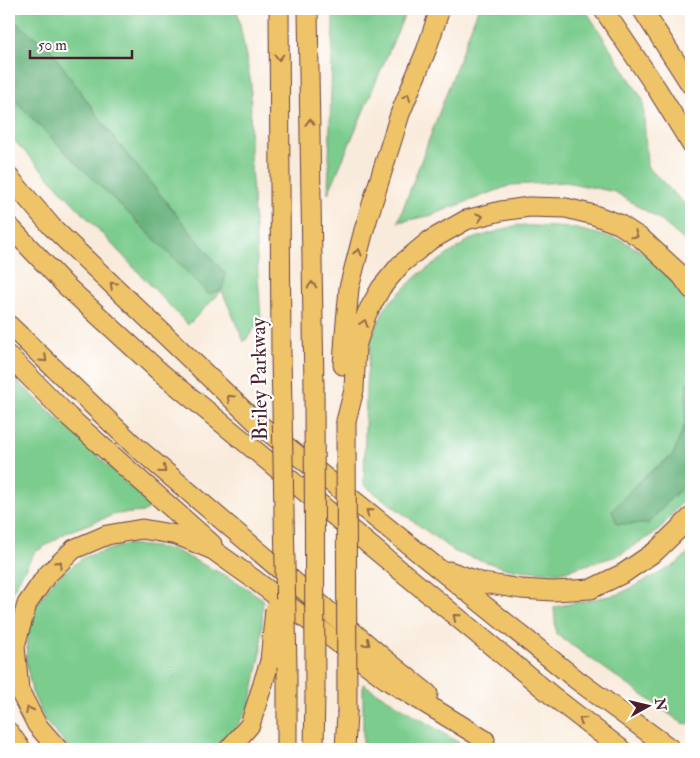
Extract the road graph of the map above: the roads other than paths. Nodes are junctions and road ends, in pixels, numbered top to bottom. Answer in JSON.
{"nodes":[{"id":1,"x":279,"y":9,"type":"edge"},
{"id":2,"x":308,"y":9,"type":"edge"},
{"id":3,"x":440,"y":9,"type":"edge"},
{"id":4,"x":603,"y":9,"type":"edge"},
{"id":5,"x":642,"y":9,"type":"edge"},
{"id":6,"x":691,"y":85,"type":"edge"},
{"id":7,"x":691,"y":144,"type":"edge"},
{"id":8,"x":9,"y":177,"type":"edge"},
{"id":9,"x":9,"y":226,"type":"edge"},
{"id":10,"x":691,"y":289,"type":"edge"},
{"id":11,"x":9,"y":325,"type":"edge"},
{"id":12,"x":9,"y":356,"type":"edge"},
{"id":13,"x":346,"y":422,"type":"junction"},
{"id":14,"x":691,"y":517,"type":"edge"},
{"id":15,"x":283,"y":533,"type":"junction"},
{"id":16,"x":407,"y":543,"type":"junction"},
{"id":17,"x":255,"y":580,"type":"junction"},
{"id":18,"x":9,"y":732,"type":"edge"},
{"id":19,"x":491,"y":744,"type":"edge"},
{"id":20,"x":21,"y":749,"type":"edge"},
{"id":21,"x":58,"y":749,"type":"edge"},
{"id":22,"x":229,"y":749,"type":"edge"},
{"id":23,"x":287,"y":749,"type":"edge"},
{"id":24,"x":314,"y":749,"type":"edge"},
{"id":25,"x":345,"y":749,"type":"edge"},
{"id":26,"x":621,"y":749,"type":"edge"},
{"id":27,"x":670,"y":749,"type":"edge"}],
"edges":[{"from":1,"to":15,"type":"highway","name":"Briley Parkway","one_way":true,"bridge":true},
{"from":24,"to":2,"type":"highway","one_way":true,"bridge":true},
{"from":13,"to":3,"type":"highway","one_way":true},
{"from":4,"to":7,"type":"highway"},
{"from":5,"to":6,"type":"highway"},
{"from":16,"to":8,"type":"highway","one_way":true},
{"from":26,"to":9,"type":"highway","one_way":true},
{"from":13,"to":10,"type":"highway","one_way":true},
{"from":11,"to":19,"type":"highway","one_way":true},
{"from":12,"to":17,"type":"highway"},
{"from":13,"to":25,"type":"highway","bridge":true},
{"from":14,"to":16,"type":"highway"},
{"from":15,"to":22,"type":"highway","bridge":true},
{"from":15,"to":23,"type":"highway","name":"Briley Parkway","bridge":true},
{"from":16,"to":27,"type":"highway"},
{"from":17,"to":19,"type":"highway"},
{"from":21,"to":17,"type":"highway","one_way":true},
{"from":18,"to":20,"type":"highway"}]}
